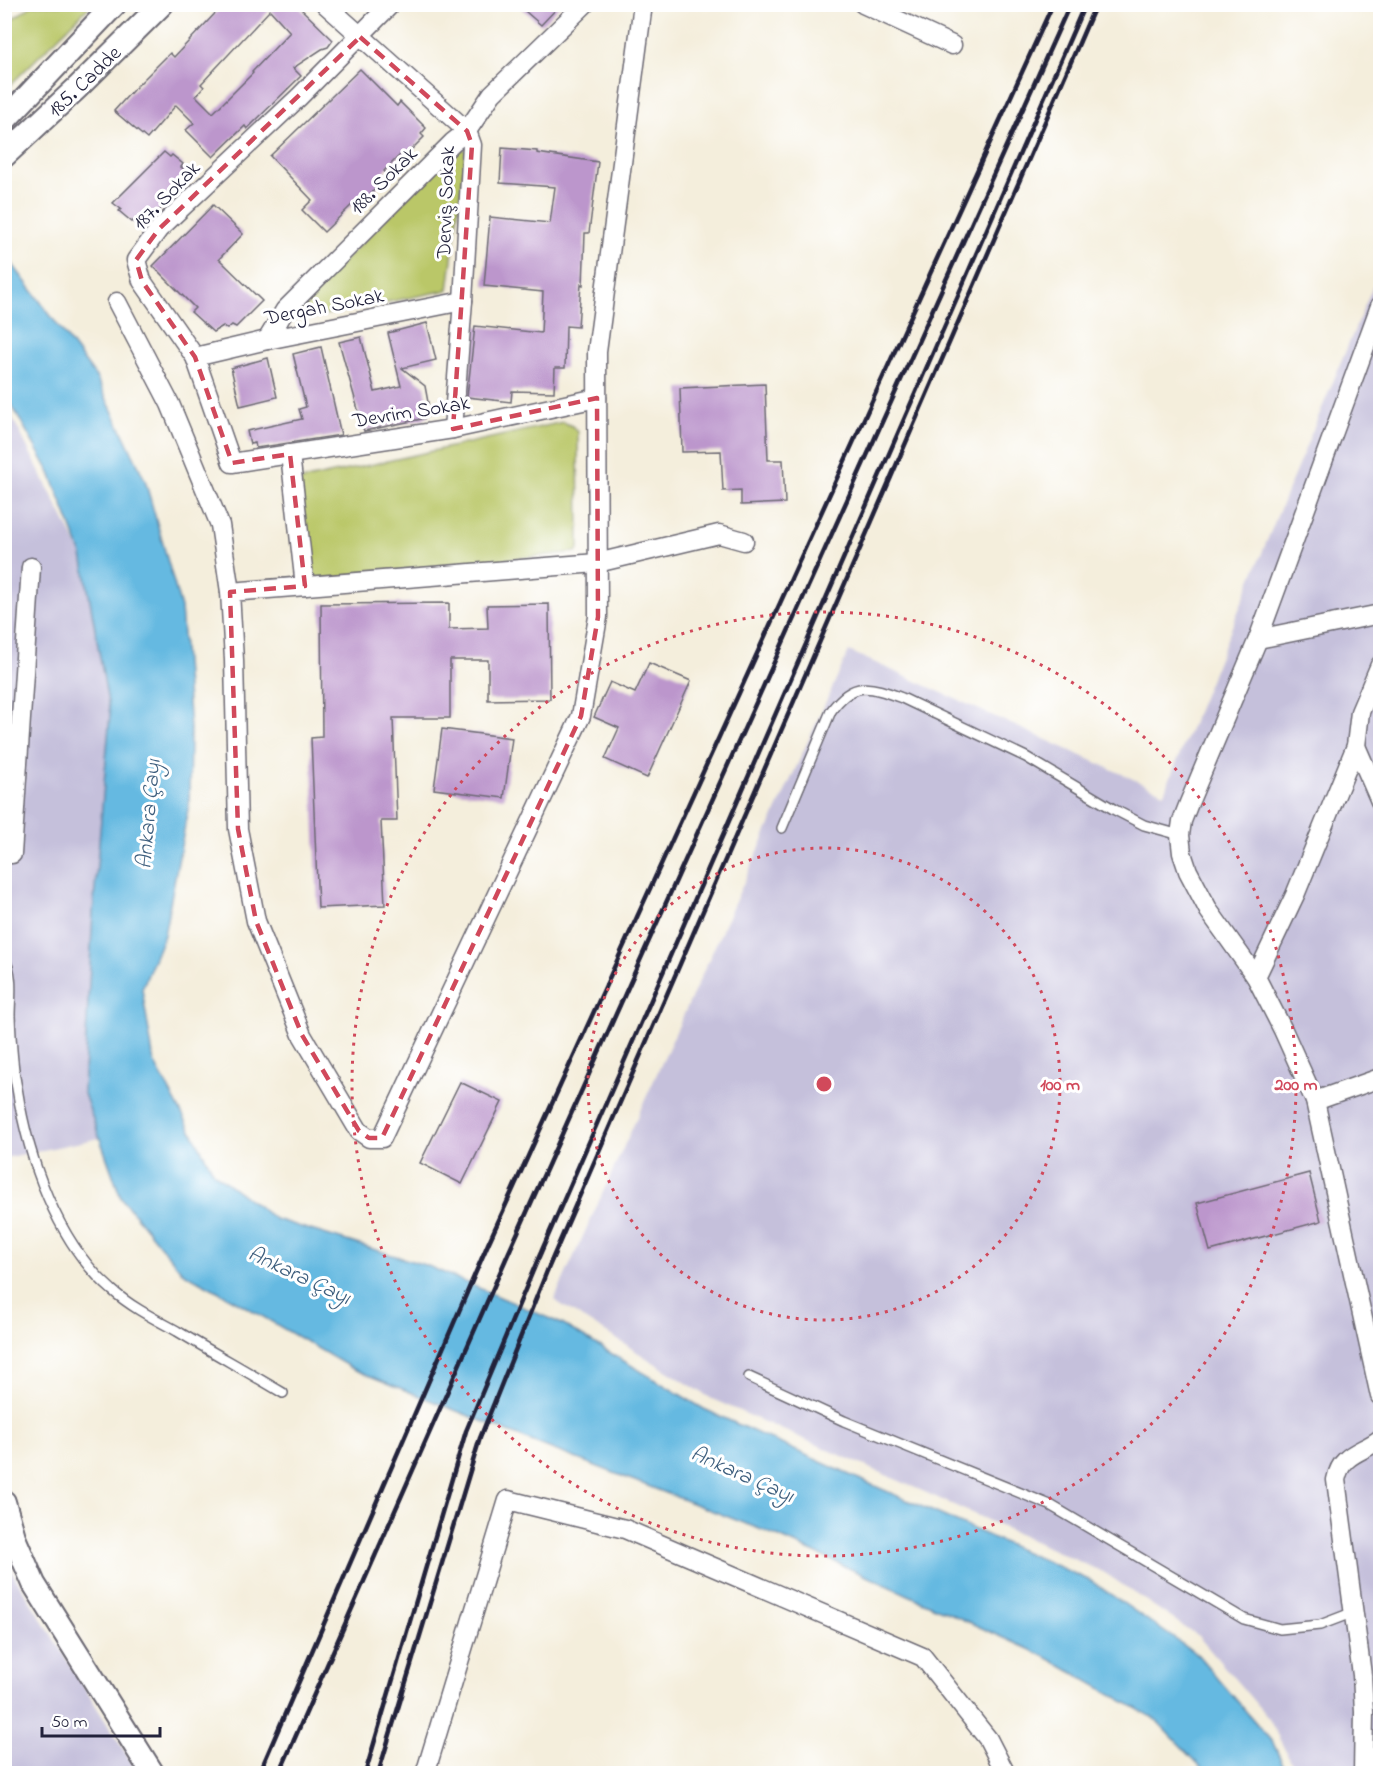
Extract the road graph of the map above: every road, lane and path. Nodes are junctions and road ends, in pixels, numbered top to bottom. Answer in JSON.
{"nodes":[{"id":1,"x":115,"y":4,"type":"edge"},
{"id":2,"x":162,"y":4,"type":"edge"},
{"id":3,"x":325,"y":4,"type":"edge"},
{"id":4,"x":391,"y":4,"type":"edge"},
{"id":5,"x":585,"y":4,"type":"edge"},
{"id":6,"x":643,"y":4,"type":"edge"},
{"id":7,"x":863,"y":4,"type":"edge"},
{"id":8,"x":360,"y":37,"type":"junction"},
{"id":9,"x":952,"y":45,"type":"dead end"},
{"id":10,"x":4,"y":121,"type":"edge"},
{"id":11,"x":467,"y":131,"type":"junction"},
{"id":12,"x":4,"y":156,"type":"edge"},
{"id":13,"x":463,"y":301,"type":"junction"},
{"id":14,"x":117,"y":302,"type":"dead end"},
{"id":15,"x":1380,"y":306,"type":"edge"},
{"id":16,"x":267,"y":340,"type":"junction"},
{"id":17,"x":195,"y":357,"type":"junction"},
{"id":18,"x":597,"y":398,"type":"junction"},
{"id":19,"x":453,"y":429,"type":"junction"},
{"id":20,"x":290,"y":454,"type":"junction"},
{"id":21,"x":232,"y":463,"type":"joint"},
{"id":22,"x":744,"y":542,"type":"dead end"},
{"id":23,"x":597,"y":563,"type":"junction"},
{"id":24,"x":31,"y":567,"type":"dead end"},
{"id":25,"x":305,"y":586,"type":"junction"},
{"id":26,"x":230,"y":592,"type":"junction"},
{"id":27,"x":1380,"y":614,"type":"edge"},
{"id":28,"x":1258,"y":639,"type":"junction"},
{"id":29,"x":1380,"y":664,"type":"edge"},
{"id":30,"x":1356,"y":746,"type":"junction"},
{"id":31,"x":1380,"y":801,"type":"edge"},
{"id":32,"x":782,"y":828,"type":"dead end"},
{"id":33,"x":1180,"y":835,"type":"junction"},
{"id":34,"x":4,"y":854,"type":"edge"},
{"id":35,"x":4,"y":958,"type":"edge"},
{"id":36,"x":1256,"y":977,"type":"junction"},
{"id":37,"x":1380,"y":1078,"type":"edge"},
{"id":38,"x":1315,"y":1101,"type":"junction"},
{"id":39,"x":749,"y":1377,"type":"dead end"},
{"id":40,"x":283,"y":1393,"type":"dead end"},
{"id":41,"x":1380,"y":1396,"type":"edge"},
{"id":42,"x":1380,"y":1439,"type":"edge"},
{"id":43,"x":4,"y":1502,"type":"edge"},
{"id":44,"x":1354,"y":1612,"type":"junction"},
{"id":45,"x":153,"y":1773,"type":"edge"},
{"id":46,"x":425,"y":1773,"type":"edge"},
{"id":47,"x":1006,"y":1773,"type":"edge"},
{"id":48,"x":1363,"y":1773,"type":"edge"}],
"edges":[{"from":1,"to":10,"type":"street","name":"185. Cadde"},
{"from":2,"to":12,"type":"street","name":"185. Cadde"},
{"from":3,"to":8,"type":"street","name":"Derviş Sokak"},
{"from":4,"to":8,"type":"street","name":"187. Sokak"},
{"from":5,"to":11,"type":"street","name":"188. Sokak"},
{"from":6,"to":18,"type":"street"},
{"from":7,"to":9,"type":"street"},
{"from":8,"to":11,"type":"street","name":"Derviş Sokak"},
{"from":8,"to":17,"type":"street","name":"187. Sokak"},
{"from":11,"to":13,"type":"street","name":"Derviş Sokak"},
{"from":11,"to":16,"type":"street","name":"188. Sokak"},
{"from":13,"to":16,"type":"street","name":"Dergah Sokak"},
{"from":13,"to":19,"type":"street","name":"Derviş Sokak"},
{"from":14,"to":26,"type":"street"},
{"from":15,"to":28,"type":"street"},
{"from":16,"to":17,"type":"street","name":"Dergah Sokak"},
{"from":17,"to":21,"type":"street","name":"187. Sokak"},
{"from":18,"to":19,"type":"street","name":"Devrim Sokak"},
{"from":18,"to":23,"type":"street"},
{"from":19,"to":20,"type":"street","name":"Devrim Sokak"},
{"from":20,"to":21,"type":"street","name":"Devrim Sokak"},
{"from":20,"to":25,"type":"street"},
{"from":22,"to":23,"type":"street"},
{"from":23,"to":25,"type":"street"},
{"from":23,"to":26,"type":"street"},
{"from":24,"to":34,"type":"street"},
{"from":25,"to":26,"type":"street"},
{"from":27,"to":28,"type":"street"},
{"from":28,"to":33,"type":"street"},
{"from":29,"to":30,"type":"street"},
{"from":30,"to":31,"type":"street"},
{"from":30,"to":36,"type":"street"},
{"from":32,"to":33,"type":"lane"},
{"from":33,"to":36,"type":"street"},
{"from":35,"to":40,"type":"lane"},
{"from":36,"to":38,"type":"street"},
{"from":37,"to":38,"type":"street"},
{"from":38,"to":41,"type":"street"},
{"from":39,"to":44,"type":"lane"},
{"from":42,"to":44,"type":"street"},
{"from":43,"to":45,"type":"street"},
{"from":44,"to":48,"type":"street"},
{"from":46,"to":47,"type":"street"}]}
